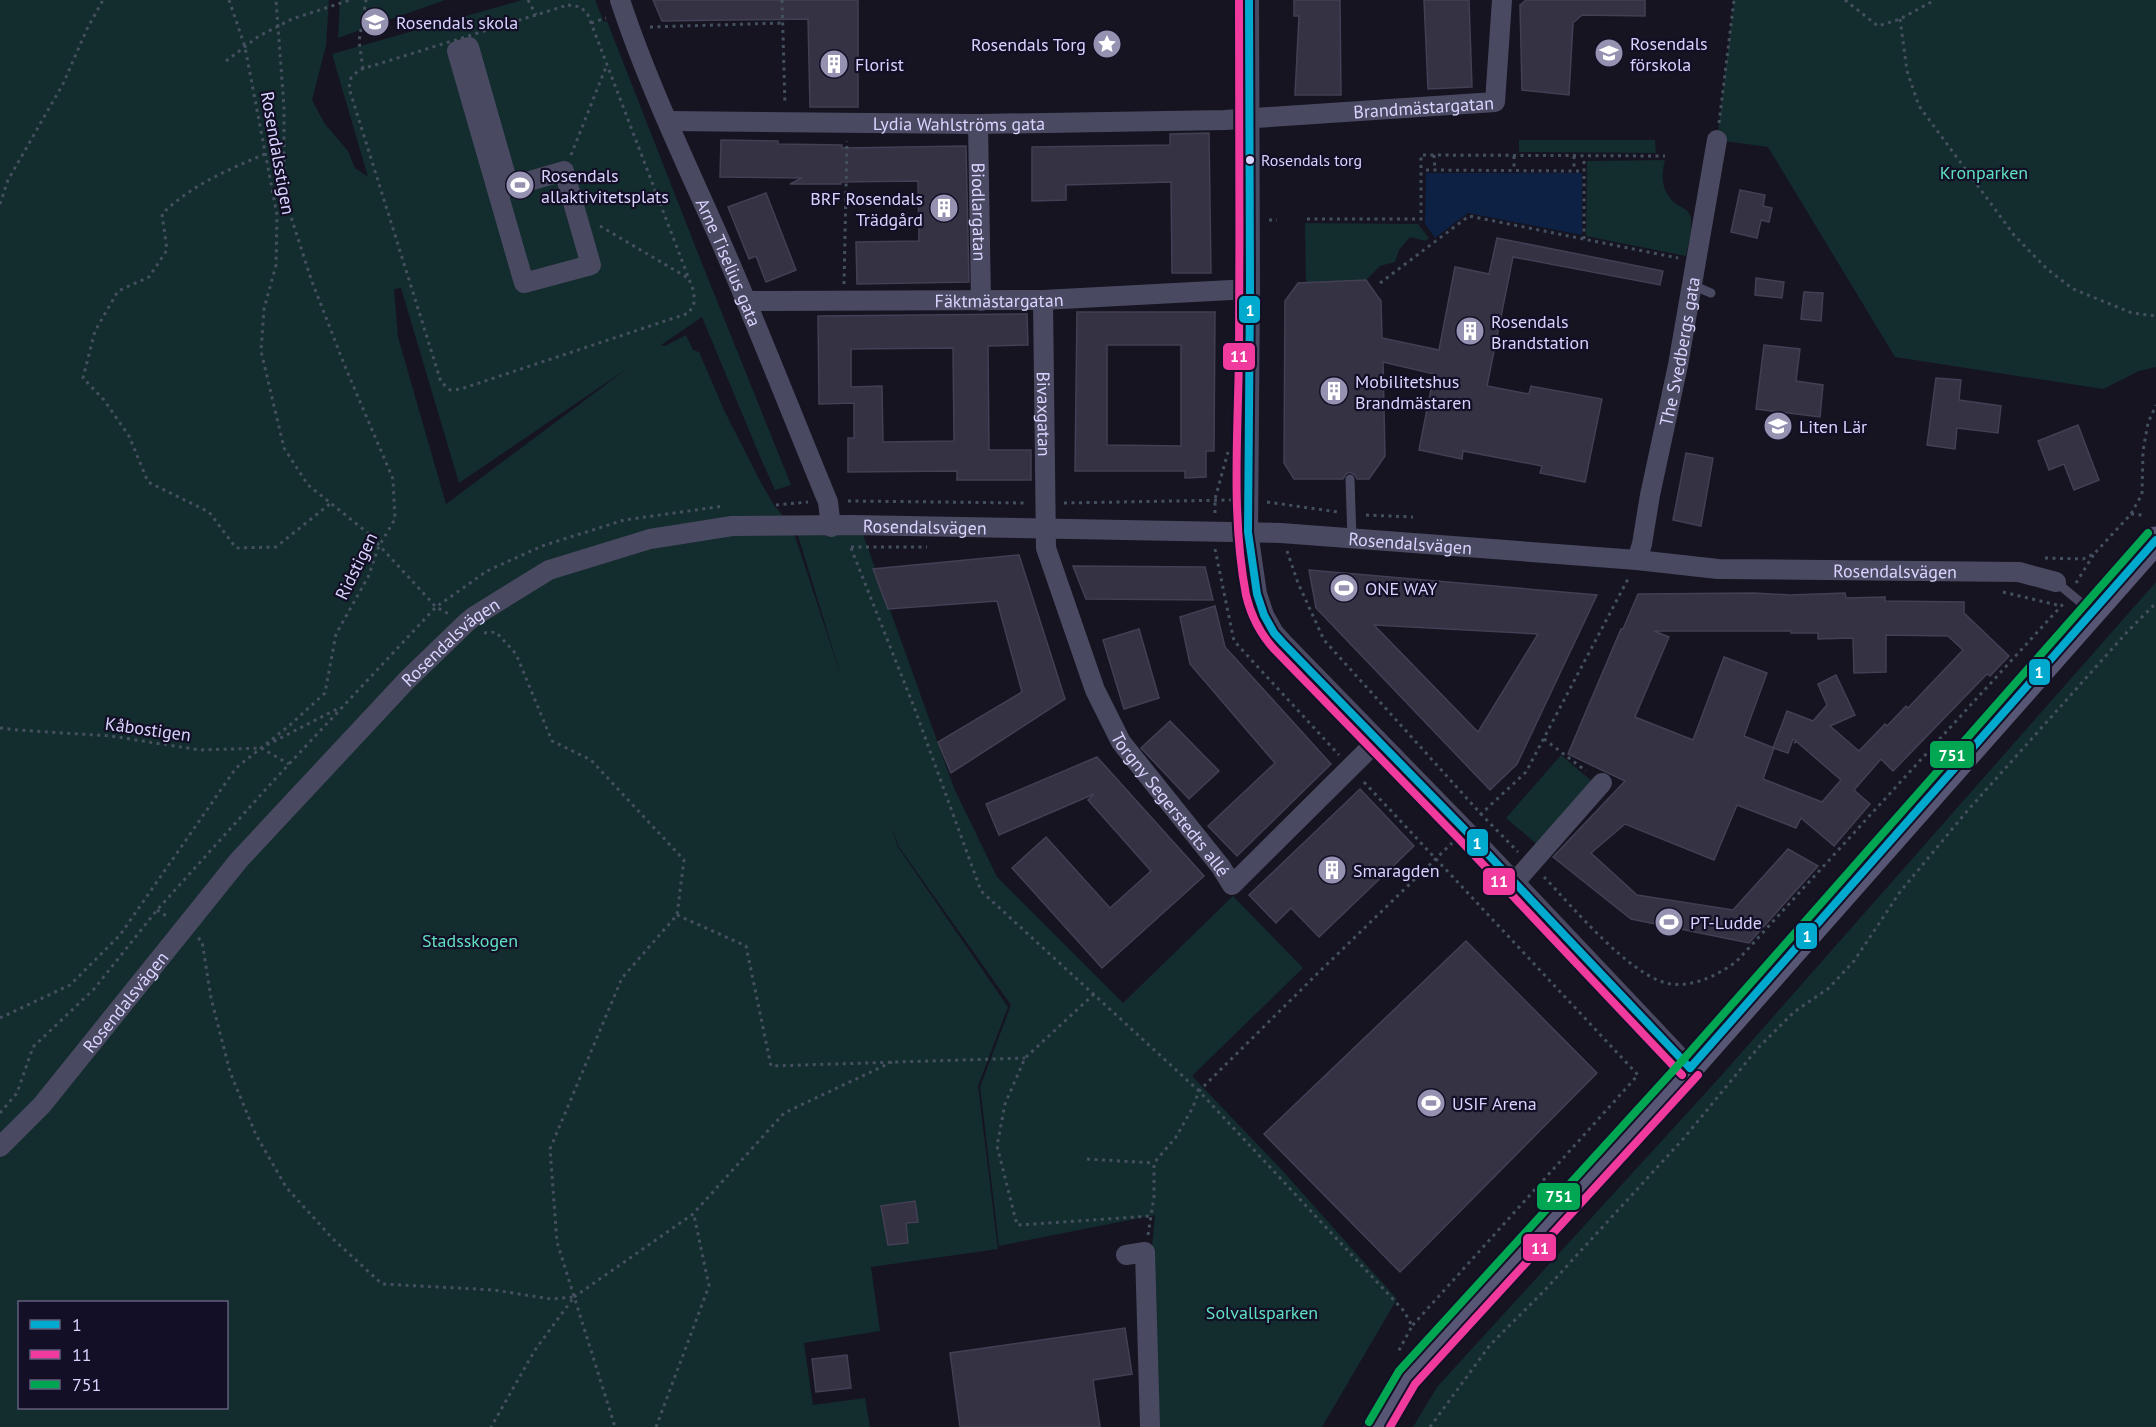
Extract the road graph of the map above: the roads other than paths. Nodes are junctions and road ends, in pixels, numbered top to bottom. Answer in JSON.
{"nodes":[{"id":1,"x":620,"y":0,"type":"edge"},
{"id":2,"x":1250,"y":0,"type":"edge"},
{"id":3,"x":1502,"y":0,"type":"edge"},
{"id":4,"x":1250,"y":119,"type":"junction"},
{"id":5,"x":668,"y":121,"type":"junction"},
{"id":6,"x":978,"y":124,"type":"junction"},
{"id":7,"x":1717,"y":140,"type":"road end"},
{"id":8,"x":564,"y":171,"type":"joint"},
{"id":9,"x":1692,"y":285,"type":"junction"},
{"id":10,"x":1250,"y":289,"type":"junction"},
{"id":11,"x":1711,"y":293,"type":"dead end"},
{"id":12,"x":1043,"y":300,"type":"junction"},
{"id":13,"x":747,"y":301,"type":"junction"},
{"id":14,"x":981,"y":301,"type":"junction"},
{"id":15,"x":1350,"y":479,"type":"dead end"},
{"id":16,"x":831,"y":526,"type":"junction"},
{"id":17,"x":1046,"y":529,"type":"junction"},
{"id":18,"x":1248,"y":532,"type":"junction"},
{"id":19,"x":1352,"y":539,"type":"junction"},
{"id":20,"x":2156,"y":540,"type":"edge"},
{"id":21,"x":1636,"y":560,"type":"junction"},
{"id":22,"x":2063,"y":588,"type":"joint"},
{"id":23,"x":2091,"y":612,"type":"junction"},
{"id":24,"x":1377,"y":741,"type":"junction"},
{"id":25,"x":1602,"y":783,"type":"road end"},
{"id":26,"x":1514,"y":883,"type":"junction"},
{"id":27,"x":1690,"y":1068,"type":"junction"},
{"id":28,"x":0,"y":1147,"type":"edge"},
{"id":29,"x":1136,"y":1253,"type":"road end"},
{"id":30,"x":1150,"y":1427,"type":"edge"},
{"id":31,"x":1378,"y":1427,"type":"edge"}],
"edges":[{"from":1,"to":5,"type":"street","name":"Arne Tiselius gata"},
{"from":2,"to":4,"type":"street"},
{"from":3,"to":4,"type":"street","name":"Brandmästargatan"},
{"from":4,"to":6,"type":"street","name":"Lydia Wahlströms gata"},
{"from":4,"to":10,"type":"street"},
{"from":5,"to":6,"type":"street","name":"Lydia Wahlströms gata"},
{"from":5,"to":13,"type":"street","name":"Arne Tiselius gata"},
{"from":6,"to":14,"type":"street","name":"Biodlargatan"},
{"from":7,"to":9,"type":"street","name":"The Svedbergs gata"},
{"from":8,"to":8,"type":"street"},
{"from":9,"to":11,"type":"lane"},
{"from":9,"to":21,"type":"street","name":"The Svedbergs gata"},
{"from":10,"to":12,"type":"street","name":"Fäktmästargatan"},
{"from":10,"to":18,"type":"street"},
{"from":12,"to":14,"type":"street","name":"Fäktmästargatan"},
{"from":12,"to":17,"type":"street","name":"Bivaxgatan"},
{"from":13,"to":14,"type":"street","name":"Fäktmästargatan"},
{"from":13,"to":16,"type":"street","name":"Arne Tiselius gata"},
{"from":15,"to":19,"type":"lane"},
{"from":16,"to":17,"type":"street","name":"Rosendalsvägen"},
{"from":16,"to":28,"type":"street","name":"Rosendalsvägen"},
{"from":17,"to":18,"type":"street","name":"Rosendalsvägen"},
{"from":17,"to":24,"type":"street","name":"Torgny Segerstedts allé"},
{"from":18,"to":19,"type":"street","name":"Rosendalsvägen"},
{"from":18,"to":24,"type":"street"},
{"from":19,"to":21,"type":"street","name":"Rosendalsvägen"},
{"from":20,"to":23,"type":"main road"},
{"from":21,"to":22,"type":"street","name":"Rosendalsvägen"},
{"from":22,"to":23,"type":"lane","name":"Rosendalsvägen"},
{"from":23,"to":27,"type":"main road"},
{"from":24,"to":26,"type":"street"},
{"from":25,"to":26,"type":"street"},
{"from":26,"to":27,"type":"street"},
{"from":27,"to":31,"type":"main road"},
{"from":29,"to":30,"type":"street"}]}
